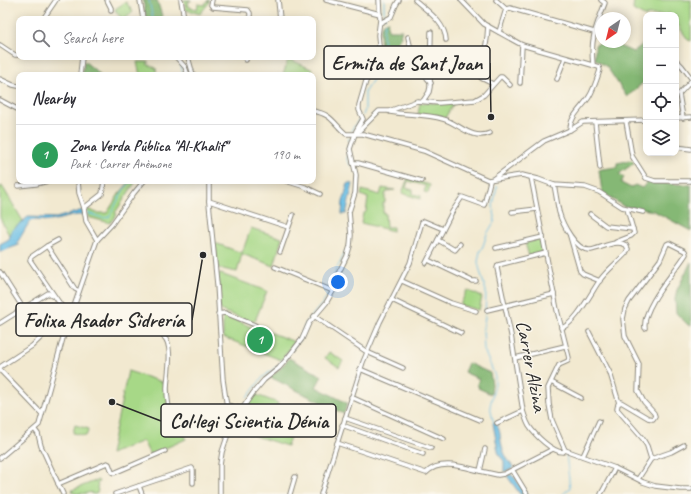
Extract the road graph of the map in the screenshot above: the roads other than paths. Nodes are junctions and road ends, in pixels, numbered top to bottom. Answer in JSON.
{"nodes":[{"id":1,"x":56,"y":0,"type":"edge"},
{"id":2,"x":107,"y":0,"type":"edge"},
{"id":3,"x":140,"y":0,"type":"edge"},
{"id":4,"x":181,"y":0,"type":"edge"},
{"id":5,"x":212,"y":0,"type":"edge"},
{"id":6,"x":278,"y":0,"type":"edge"},
{"id":7,"x":326,"y":0,"type":"edge"},
{"id":8,"x":379,"y":0,"type":"edge"},
{"id":9,"x":399,"y":0,"type":"edge"},
{"id":10,"x":415,"y":0,"type":"edge"},
{"id":11,"x":461,"y":0,"type":"edge"},
{"id":12,"x":496,"y":0,"type":"edge"},
{"id":13,"x":601,"y":0,"type":"edge"},
{"id":14,"x":506,"y":9,"type":"junction"},
{"id":15,"x":111,"y":11,"type":"dead end"},
{"id":16,"x":380,"y":14,"type":"junction"},
{"id":17,"x":45,"y":16,"type":"edge"},
{"id":18,"x":143,"y":16,"type":"edge"},
{"id":19,"x":184,"y":16,"type":"edge"},
{"id":20,"x":250,"y":16,"type":"edge"},
{"id":21,"x":280,"y":16,"type":"edge"},
{"id":22,"x":380,"y":23,"type":"junction"},
{"id":23,"x":488,"y":26,"type":"junction"},
{"id":24,"x":431,"y":32,"type":"dead end"},
{"id":25,"x":499,"y":32,"type":"junction"},
{"id":26,"x":594,"y":32,"type":"junction"},
{"id":27,"x":408,"y":37,"type":"dead end"},
{"id":28,"x":446,"y":40,"type":"dead end"},
{"id":29,"x":0,"y":45,"type":"edge"},
{"id":30,"x":522,"y":45,"type":"junction"},
{"id":31,"x":16,"y":55,"type":"edge"},
{"id":32,"x":564,"y":58,"type":"junction"},
{"id":33,"x":82,"y":60,"type":"edge"},
{"id":34,"x":179,"y":60,"type":"edge"},
{"id":35,"x":189,"y":60,"type":"edge"},
{"id":36,"x":679,"y":63,"type":"edge"},
{"id":37,"x":593,"y":65,"type":"junction"},
{"id":38,"x":80,"y":72,"type":"edge"},
{"id":39,"x":187,"y":72,"type":"edge"},
{"id":40,"x":192,"y":72,"type":"edge"},
{"id":41,"x":0,"y":78,"type":"edge"},
{"id":42,"x":691,"y":78,"type":"edge"},
{"id":43,"x":557,"y":79,"type":"dead end"},
{"id":44,"x":691,"y":82,"type":"edge"},
{"id":45,"x":431,"y":83,"type":"junction"},
{"id":46,"x":520,"y":83,"type":"dead end"},
{"id":47,"x":493,"y":84,"type":"junction"},
{"id":48,"x":510,"y":84,"type":"dead end"},
{"id":49,"x":16,"y":86,"type":"edge"},
{"id":50,"x":0,"y":100,"type":"edge"},
{"id":51,"x":423,"y":101,"type":"junction"},
{"id":52,"x":16,"y":108,"type":"edge"},
{"id":53,"x":316,"y":111,"type":"edge"},
{"id":54,"x":389,"y":112,"type":"junction"},
{"id":55,"x":691,"y":117,"type":"edge"},
{"id":56,"x":679,"y":118,"type":"edge"},
{"id":57,"x":683,"y":118,"type":"junction"},
{"id":58,"x":643,"y":120,"type":"edge"},
{"id":59,"x":626,"y":121,"type":"junction"},
{"id":60,"x":595,"y":122,"type":"junction"},
{"id":61,"x":570,"y":130,"type":"junction"},
{"id":62,"x":490,"y":133,"type":"dead end"},
{"id":63,"x":356,"y":134,"type":"junction"},
{"id":64,"x":679,"y":147,"type":"edge"},
{"id":65,"x":691,"y":149,"type":"edge"},
{"id":66,"x":353,"y":163,"type":"junction"},
{"id":67,"x":600,"y":168,"type":"dead end"},
{"id":68,"x":531,"y":177,"type":"junction"},
{"id":69,"x":491,"y":180,"type":"junction"},
{"id":70,"x":422,"y":181,"type":"dead end"},
{"id":71,"x":691,"y":181,"type":"edge"},
{"id":72,"x":36,"y":184,"type":"edge"},
{"id":73,"x":78,"y":184,"type":"edge"},
{"id":74,"x":104,"y":184,"type":"edge"},
{"id":75,"x":141,"y":184,"type":"edge"},
{"id":76,"x":208,"y":184,"type":"edge"},
{"id":77,"x":295,"y":184,"type":"edge"},
{"id":78,"x":554,"y":184,"type":"junction"},
{"id":79,"x":18,"y":186,"type":"dead end"},
{"id":80,"x":301,"y":186,"type":"joint"},
{"id":81,"x":320,"y":194,"type":"dead end"},
{"id":82,"x":209,"y":201,"type":"junction"},
{"id":83,"x":84,"y":208,"type":"junction"},
{"id":84,"x":537,"y":209,"type":"junction"},
{"id":85,"x":627,"y":209,"type":"junction"},
{"id":86,"x":512,"y":212,"type":"dead end"},
{"id":87,"x":643,"y":212,"type":"dead end"},
{"id":88,"x":590,"y":214,"type":"dead end"},
{"id":89,"x":292,"y":216,"type":"dead end"},
{"id":90,"x":288,"y":227,"type":"junction"},
{"id":91,"x":443,"y":228,"type":"junction"},
{"id":92,"x":633,"y":229,"type":"junction"},
{"id":93,"x":569,"y":232,"type":"junction"},
{"id":94,"x":543,"y":237,"type":"junction"},
{"id":95,"x":58,"y":240,"type":"dead end"},
{"id":96,"x":98,"y":240,"type":"junction"},
{"id":97,"x":438,"y":240,"type":"junction"},
{"id":98,"x":616,"y":243,"type":"junction"},
{"id":99,"x":460,"y":244,"type":"dead end"},
{"id":100,"x":48,"y":246,"type":"junction"},
{"id":101,"x":496,"y":248,"type":"dead end"},
{"id":102,"x":280,"y":252,"type":"dead end"},
{"id":103,"x":546,"y":253,"type":"junction"},
{"id":104,"x":275,"y":267,"type":"dead end"},
{"id":105,"x":0,"y":272,"type":"edge"},
{"id":106,"x":402,"y":281,"type":"junction"},
{"id":107,"x":476,"y":281,"type":"dead end"},
{"id":108,"x":600,"y":281,"type":"junction"},
{"id":109,"x":79,"y":291,"type":"junction"},
{"id":110,"x":333,"y":291,"type":"junction"},
{"id":111,"x":554,"y":294,"type":"junction"},
{"id":112,"x":392,"y":300,"type":"junction"},
{"id":113,"x":505,"y":306,"type":"junction"},
{"id":114,"x":23,"y":308,"type":"junction"},
{"id":115,"x":73,"y":309,"type":"junction"},
{"id":116,"x":487,"y":310,"type":"dead end"},
{"id":117,"x":476,"y":311,"type":"dead end"},
{"id":118,"x":218,"y":314,"type":"junction"},
{"id":119,"x":67,"y":315,"type":"junction"},
{"id":120,"x":314,"y":316,"type":"junction"},
{"id":121,"x":0,"y":323,"type":"edge"},
{"id":122,"x":255,"y":325,"type":"dead end"},
{"id":123,"x":561,"y":328,"type":"junction"},
{"id":124,"x":645,"y":328,"type":"dead end"},
{"id":125,"x":461,"y":332,"type":"dead end"},
{"id":126,"x":589,"y":332,"type":"dead end"},
{"id":127,"x":164,"y":337,"type":"dead end"},
{"id":128,"x":565,"y":346,"type":"junction"},
{"id":129,"x":367,"y":352,"type":"junction"},
{"id":130,"x":515,"y":358,"type":"junction"},
{"id":131,"x":0,"y":367,"type":"edge"},
{"id":132,"x":403,"y":368,"type":"dead end"},
{"id":133,"x":360,"y":369,"type":"junction"},
{"id":134,"x":0,"y":370,"type":"edge"},
{"id":135,"x":551,"y":382,"type":"junction"},
{"id":136,"x":351,"y":397,"type":"junction"},
{"id":137,"x":580,"y":398,"type":"dead end"},
{"id":138,"x":619,"y":403,"type":"junction"},
{"id":139,"x":227,"y":405,"type":"junction"},
{"id":140,"x":242,"y":409,"type":"junction"},
{"id":141,"x":524,"y":411,"type":"junction"},
{"id":142,"x":42,"y":414,"type":"junction"},
{"id":143,"x":345,"y":418,"type":"junction"},
{"id":144,"x":480,"y":420,"type":"dead end"},
{"id":145,"x":599,"y":421,"type":"dead end"},
{"id":146,"x":229,"y":423,"type":"junction"},
{"id":147,"x":497,"y":423,"type":"dead end"},
{"id":148,"x":342,"y":425,"type":"junction"},
{"id":149,"x":35,"y":430,"type":"junction"},
{"id":150,"x":228,"y":430,"type":"junction"},
{"id":151,"x":444,"y":439,"type":"dead end"},
{"id":152,"x":337,"y":442,"type":"junction"},
{"id":153,"x":684,"y":445,"type":"dead end"},
{"id":154,"x":431,"y":448,"type":"dead end"},
{"id":155,"x":485,"y":449,"type":"dead end"},
{"id":156,"x":553,"y":449,"type":"junction"},
{"id":157,"x":565,"y":450,"type":"junction"},
{"id":158,"x":165,"y":451,"type":"dead end"},
{"id":159,"x":423,"y":454,"type":"dead end"},
{"id":160,"x":583,"y":456,"type":"junction"},
{"id":161,"x":0,"y":458,"type":"edge"},
{"id":162,"x":651,"y":459,"type":"junction"},
{"id":163,"x":615,"y":468,"type":"junction"},
{"id":164,"x":480,"y":470,"type":"junction"},
{"id":165,"x":513,"y":470,"type":"junction"},
{"id":166,"x":295,"y":477,"type":"dead end"},
{"id":167,"x":638,"y":479,"type":"junction"},
{"id":168,"x":193,"y":483,"type":"dead end"},
{"id":169,"x":58,"y":484,"type":"junction"},
{"id":170,"x":139,"y":486,"type":"junction"},
{"id":171,"x":691,"y":489,"type":"edge"},
{"id":172,"x":63,"y":494,"type":"edge"},
{"id":173,"x":115,"y":494,"type":"edge"},
{"id":174,"x":142,"y":494,"type":"edge"},
{"id":175,"x":220,"y":494,"type":"edge"},
{"id":176,"x":290,"y":494,"type":"edge"},
{"id":177,"x":321,"y":494,"type":"edge"},
{"id":178,"x":527,"y":494,"type":"edge"},
{"id":179,"x":601,"y":494,"type":"edge"}],
"edges":[{"from":1,"to":17,"type":"street"},
{"from":2,"to":15,"type":"street"},
{"from":3,"to":18,"type":"street"},
{"from":4,"to":19,"type":"street"},
{"from":5,"to":20,"type":"street"},
{"from":6,"to":21,"type":"street"},
{"from":7,"to":16,"type":"street"},
{"from":8,"to":16,"type":"street"},
{"from":9,"to":22,"type":"street"},
{"from":10,"to":28,"type":"street"},
{"from":11,"to":23,"type":"street"},
{"from":12,"to":14,"type":"street"},
{"from":13,"to":26,"type":"street"},
{"from":14,"to":25,"type":"street"},
{"from":14,"to":26,"type":"street"},
{"from":16,"to":22,"type":"street"},
{"from":22,"to":63,"type":"street"},
{"from":23,"to":25,"type":"street"},
{"from":23,"to":47,"type":"street"},
{"from":24,"to":45,"type":"street"},
{"from":25,"to":30,"type":"street"},
{"from":26,"to":37,"type":"street"},
{"from":27,"to":45,"type":"street"},
{"from":29,"to":31,"type":"street"},
{"from":30,"to":32,"type":"street"},
{"from":30,"to":46,"type":"street"},
{"from":32,"to":37,"type":"street"},
{"from":32,"to":43,"type":"street"},
{"from":33,"to":38,"type":"street"},
{"from":34,"to":39,"type":"street"},
{"from":35,"to":40,"type":"street"},
{"from":36,"to":42,"type":"street"},
{"from":37,"to":61,"type":"street"},
{"from":41,"to":49,"type":"street"},
{"from":44,"to":57,"type":"street"},
{"from":45,"to":51,"type":"street"},
{"from":47,"to":48,"type":"street"},
{"from":47,"to":51,"type":"street"},
{"from":50,"to":52,"type":"street"},
{"from":51,"to":54,"type":"street"},
{"from":53,"to":63,"type":"street"},
{"from":54,"to":62,"type":"street"},
{"from":54,"to":63,"type":"street"},
{"from":55,"to":57,"type":"street"},
{"from":56,"to":57,"type":"street"},
{"from":58,"to":59,"type":"street"},
{"from":59,"to":60,"type":"street"},
{"from":59,"to":71,"type":"street"},
{"from":60,"to":61,"type":"street"},
{"from":60,"to":67,"type":"street"},
{"from":61,"to":69,"type":"street"},
{"from":63,"to":66,"type":"street"},
{"from":63,"to":69,"type":"street"},
{"from":64,"to":65,"type":"street"},
{"from":66,"to":70,"type":"street"},
{"from":66,"to":110,"type":"street"},
{"from":68,"to":69,"type":"street"},
{"from":68,"to":78,"type":"street"},
{"from":68,"to":84,"type":"street"},
{"from":69,"to":91,"type":"street"},
{"from":72,"to":79,"type":"street"},
{"from":73,"to":83,"type":"street"},
{"from":74,"to":83,"type":"street"},
{"from":75,"to":96,"type":"street"},
{"from":76,"to":82,"type":"street"},
{"from":77,"to":80,"type":"street"},
{"from":78,"to":85,"type":"street"},
{"from":78,"to":93,"type":"street"},
{"from":80,"to":81,"type":"street"},
{"from":82,"to":90,"type":"street"},
{"from":82,"to":118,"type":"street"},
{"from":83,"to":96,"type":"street"},
{"from":84,"to":86,"type":"street"},
{"from":84,"to":94,"type":"street"},
{"from":85,"to":87,"type":"street"},
{"from":85,"to":92,"type":"street"},
{"from":88,"to":92,"type":"street"},
{"from":89,"to":90,"type":"street"},
{"from":90,"to":102,"type":"street"},
{"from":91,"to":97,"type":"street"},
{"from":91,"to":106,"type":"street"},
{"from":92,"to":98,"type":"street"},
{"from":93,"to":98,"type":"street"},
{"from":93,"to":108,"type":"street"},
{"from":94,"to":101,"type":"street"},
{"from":94,"to":103,"type":"street"},
{"from":95,"to":100,"type":"street"},
{"from":96,"to":109,"type":"street"},
{"from":97,"to":99,"type":"street"},
{"from":97,"to":107,"type":"street"},
{"from":98,"to":108,"type":"street"},
{"from":100,"to":109,"type":"street"},
{"from":100,"to":119,"type":"street"},
{"from":103,"to":111,"type":"street"},
{"from":103,"to":113,"type":"street","name":"Carrer Alzina"},
{"from":104,"to":110,"type":"street"},
{"from":105,"to":114,"type":"street"},
{"from":106,"to":112,"type":"street"},
{"from":106,"to":117,"type":"street"},
{"from":108,"to":123,"type":"street"},
{"from":109,"to":115,"type":"street"},
{"from":110,"to":120,"type":"street"},
{"from":111,"to":113,"type":"street"},
{"from":111,"to":123,"type":"street"},
{"from":112,"to":125,"type":"street"},
{"from":112,"to":129,"type":"street"},
{"from":113,"to":116,"type":"street"},
{"from":113,"to":130,"type":"street","name":"Carrer Alzina"},
{"from":114,"to":119,"type":"street"},
{"from":114,"to":121,"type":"street"},
{"from":115,"to":119,"type":"street"},
{"from":115,"to":142,"type":"street"},
{"from":118,"to":122,"type":"street"},
{"from":118,"to":139,"type":"street"},
{"from":119,"to":131,"type":"street"},
{"from":120,"to":129,"type":"street"},
{"from":120,"to":140,"type":"street"},
{"from":123,"to":128,"type":"street"},
{"from":124,"to":138,"type":"street"},
{"from":126,"to":138,"type":"street"},
{"from":127,"to":150,"type":"street"},
{"from":128,"to":130,"type":"street"},
{"from":128,"to":135,"type":"street"},
{"from":129,"to":132,"type":"street"},
{"from":129,"to":133,"type":"street"},
{"from":130,"to":141,"type":"street","name":"Carrer Alzina"},
{"from":133,"to":136,"type":"street"},
{"from":133,"to":144,"type":"street"},
{"from":134,"to":142,"type":"street"},
{"from":135,"to":137,"type":"street"},
{"from":135,"to":157,"type":"street"},
{"from":136,"to":143,"type":"street"},
{"from":136,"to":151,"type":"street"},
{"from":138,"to":162,"type":"street"},
{"from":139,"to":140,"type":"street"},
{"from":139,"to":146,"type":"street"},
{"from":140,"to":146,"type":"street"},
{"from":141,"to":147,"type":"street"},
{"from":141,"to":156,"type":"street","name":"Carrer Alzina"},
{"from":142,"to":149,"type":"street"},
{"from":143,"to":148,"type":"street"},
{"from":143,"to":154,"type":"street"},
{"from":145,"to":160,"type":"street"},
{"from":146,"to":150,"type":"street"},
{"from":148,"to":152,"type":"street"},
{"from":148,"to":159,"type":"street"},
{"from":149,"to":161,"type":"street"},
{"from":149,"to":169,"type":"street"},
{"from":150,"to":175,"type":"street"},
{"from":152,"to":164,"type":"street"},
{"from":152,"to":177,"type":"street"},
{"from":153,"to":162,"type":"street"},
{"from":155,"to":164,"type":"street"},
{"from":156,"to":157,"type":"street"},
{"from":156,"to":165,"type":"street"},
{"from":157,"to":160,"type":"street"},
{"from":158,"to":169,"type":"street"},
{"from":160,"to":163,"type":"street"},
{"from":162,"to":167,"type":"street"},
{"from":163,"to":167,"type":"street"},
{"from":163,"to":179,"type":"street"},
{"from":164,"to":165,"type":"street"},
{"from":165,"to":178,"type":"street"},
{"from":166,"to":176,"type":"street"},
{"from":167,"to":171,"type":"street"},
{"from":168,"to":170,"type":"street"},
{"from":169,"to":172,"type":"street"},
{"from":170,"to":173,"type":"street"},
{"from":170,"to":174,"type":"street"}]}
